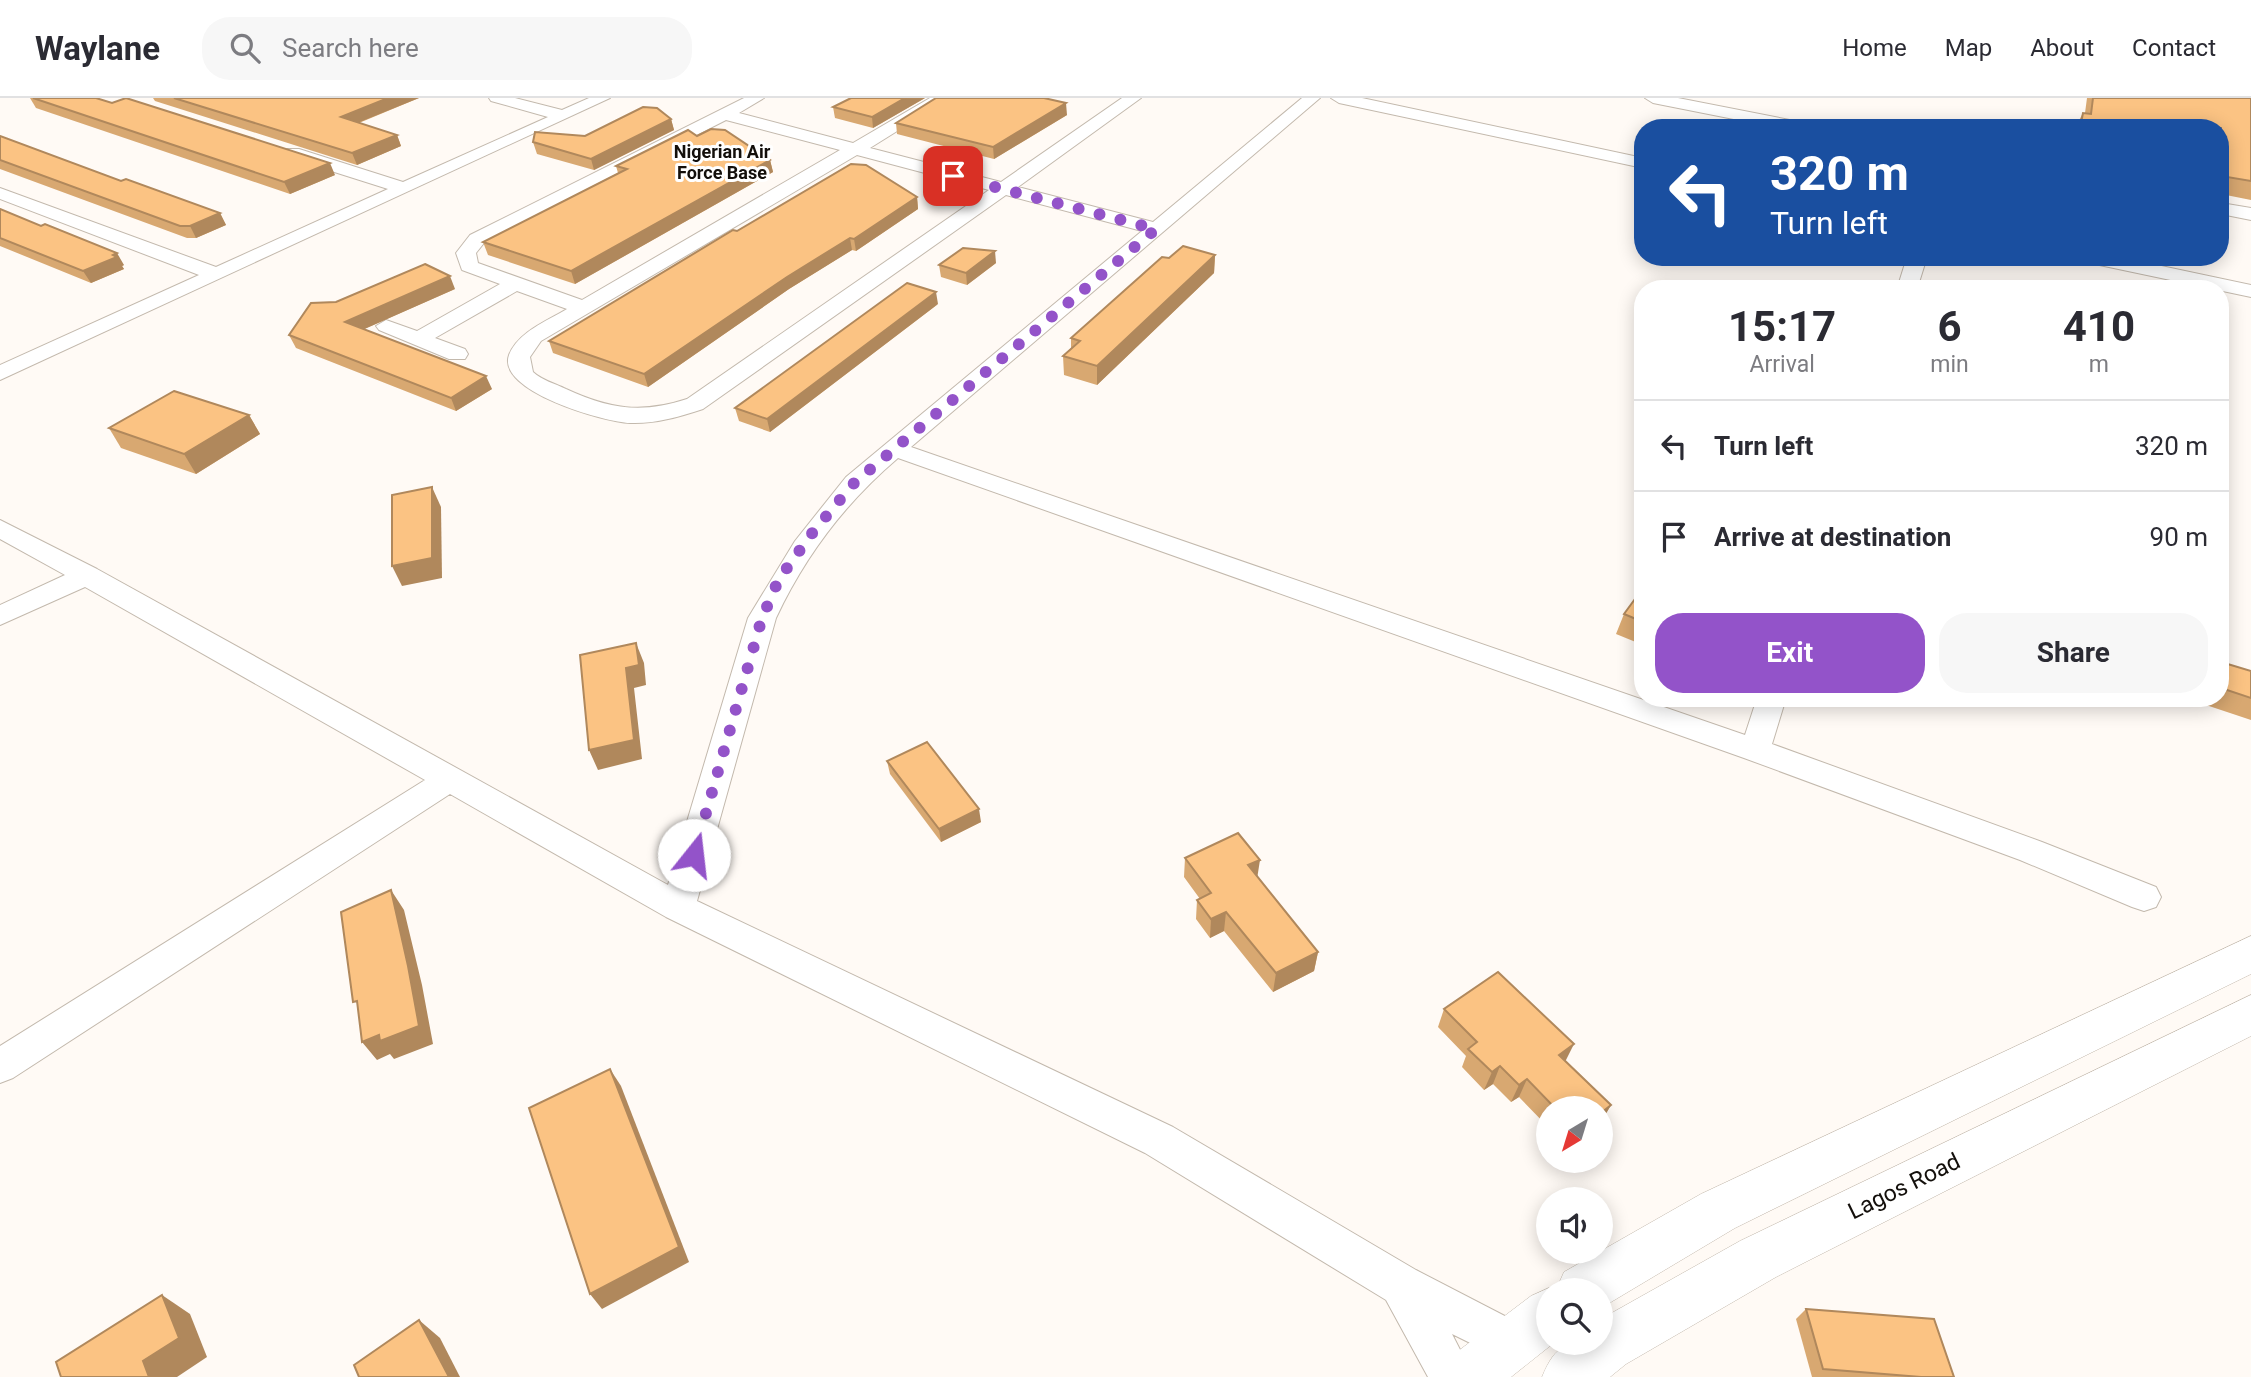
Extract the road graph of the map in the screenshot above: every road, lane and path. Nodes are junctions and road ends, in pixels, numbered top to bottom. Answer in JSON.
{"nodes":[{"id":1,"x":497,"y":98,"type":"edge"},
{"id":2,"x":602,"y":98,"type":"edge"},
{"id":3,"x":756,"y":98,"type":"edge"},
{"id":4,"x":942,"y":98,"type":"edge"},
{"id":5,"x":1133,"y":98,"type":"edge"},
{"id":6,"x":1312,"y":98,"type":"edge"},
{"id":7,"x":1339,"y":98,"type":"edge"},
{"id":8,"x":1653,"y":98,"type":"edge"},
{"id":9,"x":724,"y":114,"type":"junction"},
{"id":10,"x":560,"y":116,"type":"junction"},
{"id":11,"x":1784,"y":119,"type":"edge"},
{"id":12,"x":274,"y":147,"type":"edge"},
{"id":13,"x":854,"y":150,"type":"junction"},
{"id":14,"x":1634,"y":161,"type":"edge"},
{"id":15,"x":403,"y":188,"type":"junction"},
{"id":16,"x":1003,"y":189,"type":"junction"},
{"id":17,"x":0,"y":193,"type":"edge"},
{"id":18,"x":2229,"y":210,"type":"edge"},
{"id":19,"x":2251,"y":214,"type":"edge"},
{"id":20,"x":1156,"y":229,"type":"junction"},
{"id":21,"x":2131,"y":266,"type":"edge"},
{"id":22,"x":216,"y":274,"type":"junction"},
{"id":23,"x":2196,"y":280,"type":"edge"},
{"id":24,"x":516,"y":283,"type":"junction"},
{"id":25,"x":2229,"y":287,"type":"edge"},
{"id":26,"x":2251,"y":292,"type":"edge"},
{"id":27,"x":583,"y":308,"type":"junction"},
{"id":28,"x":386,"y":326,"type":"dead end"},
{"id":29,"x":420,"y":338,"type":"junction"},
{"id":30,"x":457,"y":354,"type":"dead end"},
{"id":31,"x":0,"y":373,"type":"edge"},
{"id":32,"x":894,"y":449,"type":"junction"},
{"id":33,"x":0,"y":528,"type":"edge"},
{"id":34,"x":88,"y":575,"type":"junction"},
{"id":35,"x":0,"y":616,"type":"edge"},
{"id":36,"x":1769,"y":707,"type":"edge"},
{"id":37,"x":1755,"y":750,"type":"junction"},
{"id":38,"x":447,"y":780,"type":"junction"},
{"id":39,"x":2144,"y":897,"type":"dead end"},
{"id":40,"x":678,"y":907,"type":"junction"},
{"id":41,"x":2251,"y":954,"type":"edge"},
{"id":42,"x":2251,"y":1014,"type":"edge"},
{"id":43,"x":0,"y":1066,"type":"edge"},
{"id":44,"x":1603,"y":1278,"type":"edge"},
{"id":45,"x":1401,"y":1285,"type":"junction"},
{"id":46,"x":1531,"y":1328,"type":"edge"},
{"id":47,"x":1452,"y":1377,"type":"edge"},
{"id":48,"x":1468,"y":1377,"type":"edge"},
{"id":49,"x":1569,"y":1377,"type":"edge"}],
"edges":[{"from":1,"to":10,"type":"street"},
{"from":2,"to":10,"type":"street"},
{"from":3,"to":9,"type":"street"},
{"from":4,"to":13,"type":"street"},
{"from":5,"to":16,"type":"street"},
{"from":6,"to":20,"type":"street"},
{"from":7,"to":14,"type":"street"},
{"from":8,"to":11,"type":"street"},
{"from":9,"to":13,"type":"street"},
{"from":9,"to":24,"type":"street"},
{"from":10,"to":15,"type":"street"},
{"from":12,"to":15,"type":"street"},
{"from":13,"to":16,"type":"street"},
{"from":13,"to":27,"type":"street"},
{"from":15,"to":22,"type":"street"},
{"from":16,"to":20,"type":"street"},
{"from":16,"to":27,"type":"street"},
{"from":17,"to":22,"type":"street"},
{"from":18,"to":19,"type":"street"},
{"from":20,"to":32,"type":"street"},
{"from":21,"to":23,"type":"street"},
{"from":22,"to":31,"type":"street"},
{"from":24,"to":27,"type":"street"},
{"from":24,"to":29,"type":"street"},
{"from":25,"to":26,"type":"street"},
{"from":28,"to":29,"type":"street"},
{"from":29,"to":30,"type":"street"},
{"from":32,"to":37,"type":"street"},
{"from":32,"to":40,"type":"street"},
{"from":33,"to":34,"type":"street"},
{"from":34,"to":35,"type":"street"},
{"from":34,"to":38,"type":"street"},
{"from":36,"to":37,"type":"street"},
{"from":37,"to":39,"type":"street"},
{"from":38,"to":40,"type":"street"},
{"from":38,"to":43,"type":"street"},
{"from":40,"to":45,"type":"street"},
{"from":41,"to":44,"type":"main road"},
{"from":42,"to":49,"type":"main road","name":"Lagos Road"},
{"from":45,"to":46,"type":"street"},
{"from":45,"to":47,"type":"street"},
{"from":46,"to":48,"type":"main road"}]}
